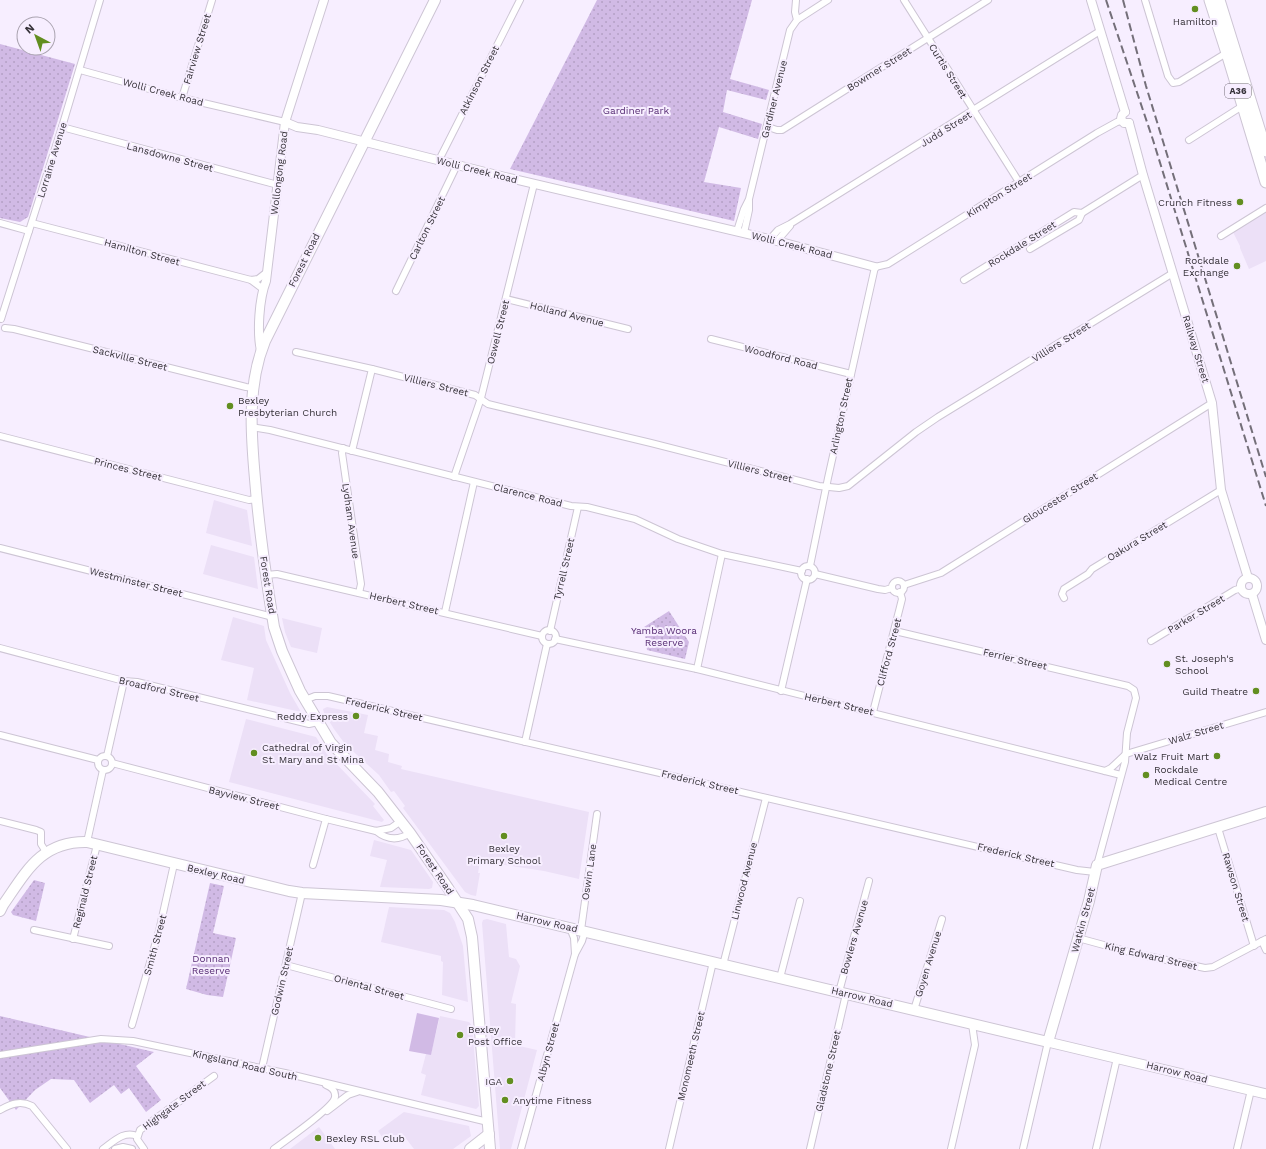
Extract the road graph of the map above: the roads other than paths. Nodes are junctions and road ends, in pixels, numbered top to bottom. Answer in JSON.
{"nodes":[{"id":1,"x":100,"y":0,"type":"edge"},
{"id":2,"x":212,"y":0,"type":"edge"},
{"id":3,"x":324,"y":0,"type":"edge"},
{"id":4,"x":435,"y":0,"type":"edge"},
{"id":5,"x":520,"y":0,"type":"edge"},
{"id":6,"x":796,"y":0,"type":"edge"},
{"id":7,"x":828,"y":0,"type":"edge"},
{"id":8,"x":904,"y":0,"type":"edge"},
{"id":9,"x":988,"y":0,"type":"edge"},
{"id":10,"x":1091,"y":0,"type":"edge"},
{"id":11,"x":1145,"y":0,"type":"edge"},
{"id":12,"x":1210,"y":0,"type":"edge"},
{"id":13,"x":1219,"y":0,"type":"edge"},
{"id":14,"x":796,"y":20,"type":"junction"},
{"id":15,"x":1100,"y":31,"type":"junction"},
{"id":16,"x":927,"y":38,"type":"junction"},
{"id":17,"x":1231,"y":50,"type":"junction"},
{"id":18,"x":80,"y":70,"type":"junction"},
{"id":19,"x":182,"y":98,"type":"junction"},
{"id":20,"x":1247,"y":104,"type":"junction"},
{"id":21,"x":973,"y":111,"type":"junction"},
{"id":22,"x":285,"y":122,"type":"junction"},
{"id":23,"x":1125,"y":122,"type":"junction"},
{"id":24,"x":1257,"y":124,"type":"junction"},
{"id":25,"x":62,"y":127,"type":"junction"},
{"id":26,"x":768,"y":127,"type":"junction"},
{"id":27,"x":1189,"y":140,"type":"dead end"},
{"id":28,"x":363,"y":142,"type":"junction"},
{"id":29,"x":1266,"y":151,"type":"edge"},
{"id":30,"x":439,"y":160,"type":"junction"},
{"id":31,"x":457,"y":165,"type":"junction"},
{"id":32,"x":1143,"y":175,"type":"junction"},
{"id":33,"x":1019,"y":182,"type":"junction"},
{"id":34,"x":1266,"y":182,"type":"edge"},
{"id":35,"x":534,"y":184,"type":"junction"},
{"id":36,"x":278,"y":185,"type":"junction"},
{"id":37,"x":1266,"y":208,"type":"edge"},
{"id":38,"x":1082,"y":213,"type":"junction"},
{"id":39,"x":0,"y":223,"type":"edge"},
{"id":40,"x":32,"y":223,"type":"junction"},
{"id":41,"x":30,"y":231,"type":"junction"},
{"id":42,"x":741,"y":232,"type":"junction"},
{"id":43,"x":1221,"y":236,"type":"dead end"},
{"id":44,"x":774,"y":240,"type":"junction"},
{"id":45,"x":1030,"y":249,"type":"dead end"},
{"id":46,"x":876,"y":267,"type":"junction"},
{"id":47,"x":267,"y":272,"type":"junction"},
{"id":48,"x":1173,"y":273,"type":"junction"},
{"id":49,"x":251,"y":280,"type":"junction"},
{"id":50,"x":964,"y":280,"type":"dead end"},
{"id":51,"x":263,"y":289,"type":"junction"},
{"id":52,"x":396,"y":291,"type":"dead end"},
{"id":53,"x":506,"y":299,"type":"junction"},
{"id":54,"x":1,"y":319,"type":"edge"},
{"id":55,"x":3,"y":330,"type":"edge"},
{"id":56,"x":628,"y":330,"type":"dead end"},
{"id":57,"x":711,"y":339,"type":"dead end"},
{"id":58,"x":261,"y":351,"type":"junction"},
{"id":59,"x":296,"y":352,"type":"dead end"},
{"id":60,"x":372,"y":369,"type":"junction"},
{"id":61,"x":851,"y":374,"type":"junction"},
{"id":62,"x":254,"y":388,"type":"junction"},
{"id":63,"x":481,"y":398,"type":"junction"},
{"id":64,"x":1212,"y":403,"type":"junction"},
{"id":65,"x":251,"y":427,"type":"junction"},
{"id":66,"x":0,"y":436,"type":"edge"},
{"id":67,"x":342,"y":448,"type":"junction"},
{"id":68,"x":352,"y":450,"type":"junction"},
{"id":69,"x":454,"y":477,"type":"junction"},
{"id":70,"x":474,"y":482,"type":"junction"},
{"id":71,"x":826,"y":488,"type":"junction"},
{"id":72,"x":1221,"y":490,"type":"junction"},
{"id":73,"x":257,"y":499,"type":"junction"},
{"id":74,"x":578,"y":507,"type":"junction"},
{"id":75,"x":0,"y":548,"type":"edge"},
{"id":76,"x":722,"y":554,"type":"junction"},
{"id":77,"x":810,"y":566,"type":"junction"},
{"id":78,"x":802,"y":571,"type":"junction"},
{"id":79,"x":815,"y":574,"type":"junction"},
{"id":80,"x":266,"y":575,"type":"junction"},
{"id":81,"x":1248,"y":578,"type":"junction"},
{"id":82,"x":807,"y":579,"type":"junction"},
{"id":83,"x":904,"y":585,"type":"junction"},
{"id":84,"x":892,"y":588,"type":"junction"},
{"id":85,"x":1242,"y":588,"type":"junction"},
{"id":86,"x":900,"y":592,"type":"junction"},
{"id":87,"x":359,"y":593,"type":"junction"},
{"id":88,"x":1252,"y":594,"type":"junction"},
{"id":89,"x":1064,"y":598,"type":"dead end"},
{"id":90,"x":445,"y":612,"type":"junction"},
{"id":91,"x":273,"y":616,"type":"junction"},
{"id":92,"x":550,"y":631,"type":"junction"},
{"id":93,"x":895,"y":631,"type":"junction"},
{"id":94,"x":542,"y":636,"type":"junction"},
{"id":95,"x":555,"y":639,"type":"junction"},
{"id":96,"x":1266,"y":640,"type":"edge"},
{"id":97,"x":1151,"y":641,"type":"dead end"},
{"id":98,"x":547,"y":644,"type":"junction"},
{"id":99,"x":0,"y":648,"type":"edge"},
{"id":100,"x":697,"y":669,"type":"junction"},
{"id":101,"x":124,"y":681,"type":"junction"},
{"id":102,"x":781,"y":690,"type":"junction"},
{"id":103,"x":1134,"y":690,"type":"joint"},
{"id":104,"x":305,"y":700,"type":"junction"},
{"id":105,"x":873,"y":712,"type":"junction"},
{"id":106,"x":1266,"y":712,"type":"edge"},
{"id":107,"x":318,"y":722,"type":"junction"},
{"id":108,"x":0,"y":735,"type":"edge"},
{"id":109,"x":525,"y":742,"type":"junction"},
{"id":110,"x":1126,"y":754,"type":"junction"},
{"id":111,"x":107,"y":756,"type":"junction"},
{"id":112,"x":98,"y":760,"type":"junction"},
{"id":113,"x":112,"y":763,"type":"junction"},
{"id":114,"x":103,"y":770,"type":"junction"},
{"id":115,"x":1105,"y":771,"type":"junction"},
{"id":116,"x":1121,"y":775,"type":"junction"},
{"id":117,"x":766,"y":798,"type":"junction"},
{"id":118,"x":1266,"y":813,"type":"edge"},
{"id":119,"x":597,"y":814,"type":"dead end"},
{"id":120,"x":326,"y":819,"type":"junction"},
{"id":121,"x":0,"y":821,"type":"edge"},
{"id":122,"x":401,"y":822,"type":"junction"},
{"id":123,"x":1218,"y":828,"type":"junction"},
{"id":124,"x":376,"y":830,"type":"junction"},
{"id":125,"x":410,"y":833,"type":"junction"},
{"id":126,"x":87,"y":842,"type":"junction"},
{"id":127,"x":97,"y":845,"type":"junction"},
{"id":128,"x":46,"y":852,"type":"junction"},
{"id":129,"x":174,"y":864,"type":"junction"},
{"id":130,"x":313,"y":865,"type":"dead end"},
{"id":131,"x":1096,"y":868,"type":"junction"},
{"id":132,"x":870,"y":881,"type":"dead end"},
{"id":133,"x":302,"y":893,"type":"junction"},
{"id":134,"x":800,"y":901,"type":"dead end"},
{"id":135,"x":457,"y":903,"type":"junction"},
{"id":136,"x":1,"y":908,"type":"edge"},
{"id":137,"x":942,"y":918,"type":"dead end"},
{"id":138,"x":570,"y":928,"type":"junction"},
{"id":139,"x":34,"y":930,"type":"dead end"},
{"id":140,"x":583,"y":931,"type":"junction"},
{"id":141,"x":1078,"y":938,"type":"junction"},
{"id":142,"x":73,"y":939,"type":"junction"},
{"id":143,"x":1264,"y":940,"type":"edge"},
{"id":144,"x":109,"y":946,"type":"dead end"},
{"id":145,"x":1254,"y":946,"type":"junction"},
{"id":146,"x":1266,"y":950,"type":"edge"},
{"id":147,"x":575,"y":954,"type":"junction"},
{"id":148,"x":713,"y":962,"type":"junction"},
{"id":149,"x":286,"y":965,"type":"junction"},
{"id":150,"x":723,"y":965,"type":"junction"},
{"id":151,"x":780,"y":978,"type":"junction"},
{"id":152,"x":842,"y":993,"type":"junction"},
{"id":153,"x":451,"y":1009,"type":"dead end"},
{"id":154,"x":914,"y":1010,"type":"junction"},
{"id":155,"x":972,"y":1024,"type":"junction"},
{"id":156,"x":132,"y":1025,"type":"dead end"},
{"id":157,"x":1048,"y":1042,"type":"junction"},
{"id":158,"x":0,"y":1055,"type":"edge"},
{"id":159,"x":1118,"y":1058,"type":"junction"},
{"id":160,"x":262,"y":1068,"type":"junction"},
{"id":161,"x":214,"y":1076,"type":"dead end"},
{"id":162,"x":310,"y":1080,"type":"junction"},
{"id":163,"x":1251,"y":1090,"type":"junction"},
{"id":164,"x":365,"y":1092,"type":"junction"},
{"id":165,"x":1266,"y":1094,"type":"edge"},
{"id":166,"x":0,"y":1110,"type":"edge"},
{"id":167,"x":317,"y":1117,"type":"junction"},
{"id":168,"x":488,"y":1122,"type":"junction"},
{"id":169,"x":489,"y":1134,"type":"junction"},
{"id":170,"x":137,"y":1136,"type":"junction"},
{"id":171,"x":67,"y":1149,"type":"edge"},
{"id":172,"x":103,"y":1149,"type":"edge"},
{"id":173,"x":115,"y":1149,"type":"edge"},
{"id":174,"x":132,"y":1149,"type":"edge"},
{"id":175,"x":144,"y":1149,"type":"edge"},
{"id":176,"x":274,"y":1149,"type":"edge"},
{"id":177,"x":470,"y":1149,"type":"edge"},
{"id":178,"x":490,"y":1149,"type":"edge"},
{"id":179,"x":521,"y":1149,"type":"edge"},
{"id":180,"x":669,"y":1149,"type":"edge"},
{"id":181,"x":810,"y":1149,"type":"edge"},
{"id":182,"x":951,"y":1149,"type":"edge"},
{"id":183,"x":1023,"y":1149,"type":"edge"},
{"id":184,"x":1096,"y":1149,"type":"edge"},
{"id":185,"x":1237,"y":1149,"type":"edge"}],
"edges":[{"from":1,"to":18,"type":"street","name":"Lorraine Avenue"},
{"from":2,"to":19,"type":"street","name":"Fairview Street"},
{"from":3,"to":22,"type":"street","name":"Wollongong Road"},
{"from":4,"to":28,"type":"main road","name":"Forest Road"},
{"from":5,"to":30,"type":"street","name":"Atkinson Street"},
{"from":6,"to":14,"type":"street","name":"Gardiner Avenue"},
{"from":7,"to":14,"type":"street"},
{"from":8,"to":16,"type":"street","name":"Curtis Street"},
{"from":9,"to":16,"type":"street","name":"Bowmer Street"},
{"from":10,"to":15,"type":"street"},
{"from":11,"to":17,"type":"street"},
{"from":12,"to":17,"type":"highway","number":"A36"},
{"from":13,"to":17,"type":"highway","number":"A36"},
{"from":14,"to":26,"type":"street","name":"Gardiner Avenue"},
{"from":15,"to":21,"type":"street","name":"Judd Street"},
{"from":15,"to":23,"type":"street","name":"Railway Street"},
{"from":16,"to":21,"type":"street","name":"Curtis Street"},
{"from":16,"to":26,"type":"street","name":"Bowmer Street"},
{"from":17,"to":20,"type":"highway","number":"A36"},
{"from":18,"to":19,"type":"street","name":"Wolli Creek Road"},
{"from":18,"to":25,"type":"street","name":"Lorraine Avenue"},
{"from":19,"to":22,"type":"street","name":"Wolli Creek Road"},
{"from":20,"to":24,"type":"highway","number":"A36"},
{"from":20,"to":27,"type":"street"},
{"from":21,"to":33,"type":"street","name":"Curtis Street"},
{"from":21,"to":44,"type":"street","name":"Judd Street"},
{"from":22,"to":28,"type":"street","name":"Wolli Creek Road"},
{"from":22,"to":36,"type":"street","name":"Wollongong Road"},
{"from":23,"to":32,"type":"street","name":"Railway Street"},
{"from":23,"to":33,"type":"street","name":"Kimpton Street"},
{"from":24,"to":29,"type":"highway","number":"A36"},
{"from":24,"to":34,"type":"highway","number":"A36"},
{"from":25,"to":36,"type":"street","name":"Lansdowne Street"},
{"from":25,"to":40,"type":"street","name":"Lorraine Avenue"},
{"from":26,"to":42,"type":"street","name":"Gardiner Avenue"},
{"from":28,"to":30,"type":"street","name":"Wolli Creek Road"},
{"from":28,"to":58,"type":"main road","name":"Forest Road"},
{"from":30,"to":31,"type":"street","name":"Wolli Creek Road"},
{"from":31,"to":35,"type":"street","name":"Wolli Creek Road"},
{"from":31,"to":52,"type":"street","name":"Carlton Street"},
{"from":32,"to":38,"type":"street","name":"Rockdale Street"},
{"from":32,"to":48,"type":"street","name":"Railway Street"},
{"from":33,"to":46,"type":"street","name":"Kimpton Street"},
{"from":35,"to":42,"type":"street","name":"Wolli Creek Road"},
{"from":35,"to":53,"type":"street","name":"Oswell Street"},
{"from":36,"to":47,"type":"street","name":"Wollongong Road"},
{"from":37,"to":43,"type":"street"},
{"from":38,"to":45,"type":"street","name":"Rockdale Street"},
{"from":38,"to":50,"type":"street","name":"Rockdale Street"},
{"from":39,"to":41,"type":"street"},
{"from":40,"to":41,"type":"street","name":"Lorraine Avenue"},
{"from":40,"to":49,"type":"street","name":"Hamilton Street"},
{"from":41,"to":54,"type":"street","name":"Lorraine Avenue"},
{"from":42,"to":44,"type":"street","name":"Wolli Creek Road"},
{"from":44,"to":46,"type":"street","name":"Wolli Creek Road"},
{"from":46,"to":61,"type":"street","name":"Arlington Street"},
{"from":47,"to":49,"type":"street"},
{"from":47,"to":51,"type":"street","name":"Wollongong Road"},
{"from":48,"to":64,"type":"street","name":"Railway Street"},
{"from":48,"to":71,"type":"street","name":"Villiers Street"},
{"from":49,"to":51,"type":"street","name":"Hamilton Street"},
{"from":51,"to":58,"type":"street","name":"Wollongong Road"},
{"from":53,"to":56,"type":"street","name":"Holland Avenue"},
{"from":53,"to":63,"type":"street","name":"Oswell Street"},
{"from":54,"to":55,"type":"street"},
{"from":55,"to":62,"type":"street","name":"Sackville Street"},
{"from":57,"to":61,"type":"street","name":"Woodford Road"},
{"from":58,"to":62,"type":"main road","name":"Forest Road"},
{"from":59,"to":60,"type":"street","name":"Villiers Street"},
{"from":60,"to":63,"type":"street","name":"Villiers Street"},
{"from":60,"to":68,"type":"street"},
{"from":61,"to":71,"type":"street","name":"Arlington Street"},
{"from":62,"to":65,"type":"main road","name":"Forest Road"},
{"from":63,"to":69,"type":"street","name":"Oswell Street"},
{"from":63,"to":71,"type":"street","name":"Villiers Street"},
{"from":64,"to":72,"type":"street","name":"Railway Street"},
{"from":64,"to":83,"type":"street","name":"Gloucester Street"},
{"from":65,"to":67,"type":"street","name":"Clarence Road"},
{"from":65,"to":73,"type":"main road","name":"Forest Road"},
{"from":66,"to":73,"type":"street","name":"Princes Street"},
{"from":67,"to":68,"type":"street","name":"Clarence Road"},
{"from":67,"to":87,"type":"street","name":"Lydham Avenue"},
{"from":68,"to":69,"type":"street","name":"Clarence Road"},
{"from":69,"to":70,"type":"street","name":"Clarence Road"},
{"from":70,"to":74,"type":"street","name":"Clarence Road"},
{"from":70,"to":90,"type":"street"},
{"from":71,"to":77,"type":"street","name":"Arlington Street"},
{"from":72,"to":81,"type":"street","name":"Railway Street"},
{"from":72,"to":89,"type":"street","name":"Oakura Street"},
{"from":73,"to":80,"type":"main road","name":"Forest Road"},
{"from":74,"to":76,"type":"street","name":"Clarence Road"},
{"from":74,"to":92,"type":"street","name":"Tyrrell Street"},
{"from":75,"to":91,"type":"street","name":"Westminster Street"},
{"from":76,"to":78,"type":"street","name":"Clarence Road"},
{"from":76,"to":100,"type":"street"},
{"from":77,"to":78,"type":"street"},
{"from":77,"to":79,"type":"street"},
{"from":78,"to":82,"type":"street"},
{"from":79,"to":82,"type":"street"},
{"from":79,"to":84,"type":"street"},
{"from":80,"to":87,"type":"street","name":"Herbert Street"},
{"from":80,"to":91,"type":"main road","name":"Forest Road"},
{"from":81,"to":85,"type":"street"},
{"from":81,"to":88,"type":"street"},
{"from":82,"to":102,"type":"street"},
{"from":83,"to":84,"type":"street"},
{"from":83,"to":86,"type":"street"},
{"from":84,"to":86,"type":"street"},
{"from":85,"to":88,"type":"street"},
{"from":85,"to":97,"type":"street","name":"Parker Street"},
{"from":86,"to":93,"type":"street","name":"Clifford Street"},
{"from":87,"to":90,"type":"street","name":"Herbert Street"},
{"from":88,"to":96,"type":"street"},
{"from":90,"to":94,"type":"street","name":"Herbert Street"},
{"from":91,"to":104,"type":"main road","name":"Forest Road"},
{"from":92,"to":94,"type":"street"},
{"from":92,"to":95,"type":"street"},
{"from":93,"to":103,"type":"street","name":"Ferrier Street"},
{"from":93,"to":105,"type":"street","name":"Clifford Street"},
{"from":94,"to":98,"type":"street"},
{"from":95,"to":98,"type":"street"},
{"from":95,"to":100,"type":"street","name":"Herbert Street"},
{"from":98,"to":109,"type":"street"},
{"from":99,"to":101,"type":"street","name":"Broadford Street"},
{"from":100,"to":102,"type":"street","name":"Herbert Street"},
{"from":101,"to":107,"type":"street","name":"Broadford Street"},
{"from":101,"to":111,"type":"street"},
{"from":102,"to":105,"type":"street","name":"Herbert Street"},
{"from":103,"to":110,"type":"street","name":"Watkin Street"},
{"from":104,"to":107,"type":"main road","name":"Forest Road"},
{"from":104,"to":109,"type":"street","name":"Frederick Street"},
{"from":105,"to":115,"type":"street","name":"Herbert Street"},
{"from":106,"to":110,"type":"street","name":"Walz Street"},
{"from":107,"to":122,"type":"main road","name":"Forest Road"},
{"from":108,"to":112,"type":"street"},
{"from":109,"to":117,"type":"street","name":"Frederick Street"},
{"from":110,"to":115,"type":"street"},
{"from":110,"to":116,"type":"street","name":"Watkin Street"},
{"from":111,"to":112,"type":"street"},
{"from":111,"to":113,"type":"street"},
{"from":112,"to":114,"type":"street"},
{"from":113,"to":114,"type":"street"},
{"from":113,"to":120,"type":"street","name":"Bayview Street"},
{"from":114,"to":126,"type":"street","name":"Reginald Street"},
{"from":115,"to":116,"type":"street","name":"Herbert Street"},
{"from":116,"to":131,"type":"street","name":"Watkin Street"},
{"from":117,"to":131,"type":"street","name":"Frederick Street"},
{"from":117,"to":150,"type":"street","name":"Linwood Avenue"},
{"from":118,"to":123,"type":"main road","name":"Frederick Street"},
{"from":119,"to":140,"type":"street","name":"Oswin Lane"},
{"from":120,"to":124,"type":"street","name":"Bayview Street"},
{"from":120,"to":130,"type":"street"},
{"from":121,"to":128,"type":"street"},
{"from":122,"to":124,"type":"street","name":"Bayview Street"},
{"from":122,"to":125,"type":"main road","name":"Forest Road"},
{"from":123,"to":131,"type":"main road","name":"Frederick Street"},
{"from":123,"to":145,"type":"street","name":"Rawson Street"},
{"from":124,"to":125,"type":"street","name":"Bayview Street"},
{"from":125,"to":135,"type":"main road","name":"Forest Road"},
{"from":126,"to":127,"type":"main road","name":"Bexley Road"},
{"from":126,"to":128,"type":"main road","name":"Bexley Road"},
{"from":127,"to":129,"type":"main road","name":"Bexley Road"},
{"from":127,"to":142,"type":"street","name":"Reginald Street"},
{"from":128,"to":136,"type":"main road","name":"Bexley Road"},
{"from":129,"to":133,"type":"main road","name":"Bexley Road"},
{"from":129,"to":156,"type":"street","name":"Smith Street"},
{"from":131,"to":141,"type":"main road","name":"Watkin Street"},
{"from":132,"to":152,"type":"street","name":"Bowlers Avenue"},
{"from":133,"to":135,"type":"main road","name":"Bexley Road"},
{"from":133,"to":149,"type":"street","name":"Godwin Street"},
{"from":134,"to":151,"type":"street"},
{"from":135,"to":138,"type":"main road","name":"Harrow Road"},
{"from":135,"to":168,"type":"main road","name":"Forest Road"},
{"from":137,"to":154,"type":"street","name":"Goyen Avenue"},
{"from":138,"to":140,"type":"main road","name":"Harrow Road"},
{"from":138,"to":147,"type":"street","name":"Albyn Street"},
{"from":139,"to":142,"type":"street"},
{"from":140,"to":147,"type":"street","name":"Albyn Street"},
{"from":140,"to":148,"type":"main road","name":"Harrow Road"},
{"from":141,"to":145,"type":"street","name":"King Edward Street"},
{"from":141,"to":157,"type":"main road","name":"Watkin Street"},
{"from":142,"to":144,"type":"street"},
{"from":143,"to":145,"type":"street","name":"King Edward Street"},
{"from":143,"to":146,"type":"street"},
{"from":147,"to":179,"type":"street","name":"Albyn Street"},
{"from":148,"to":150,"type":"main road","name":"Harrow Road"},
{"from":148,"to":180,"type":"street","name":"Monomeeth Street"},
{"from":149,"to":153,"type":"street","name":"Oriental Street"},
{"from":149,"to":160,"type":"street","name":"Godwin Street"},
{"from":150,"to":151,"type":"main road","name":"Harrow Road"},
{"from":151,"to":152,"type":"main road","name":"Harrow Road"},
{"from":152,"to":154,"type":"main road","name":"Harrow Road"},
{"from":152,"to":181,"type":"street","name":"Gladstone Street"},
{"from":154,"to":155,"type":"main road","name":"Harrow Road"},
{"from":155,"to":157,"type":"main road","name":"Harrow Road"},
{"from":155,"to":182,"type":"street"},
{"from":157,"to":159,"type":"main road","name":"Harrow Road"},
{"from":157,"to":183,"type":"street","name":"Watkin Street"},
{"from":158,"to":160,"type":"street","name":"Kingsland Road South"},
{"from":159,"to":163,"type":"main road","name":"Harrow Road"},
{"from":159,"to":184,"type":"street"},
{"from":160,"to":162,"type":"street","name":"Kingsland Road South"},
{"from":161,"to":170,"type":"street","name":"Highgate Street"},
{"from":162,"to":164,"type":"street","name":"Kingsland Road South"},
{"from":162,"to":167,"type":"street"},
{"from":163,"to":165,"type":"main road","name":"Harrow Road"},
{"from":163,"to":185,"type":"street"},
{"from":164,"to":167,"type":"street"},
{"from":164,"to":168,"type":"street","name":"Kingsland Road South"},
{"from":166,"to":171,"type":"street"},
{"from":167,"to":176,"type":"street"},
{"from":168,"to":169,"type":"main road","name":"Forest Road"},
{"from":169,"to":177,"type":"main road"},
{"from":169,"to":178,"type":"main road","name":"Forest Road"},
{"from":170,"to":172,"type":"street","name":"Highgate Street"},
{"from":170,"to":175,"type":"street","name":"Highgate Street"},
{"from":173,"to":174,"type":"street"}]}
